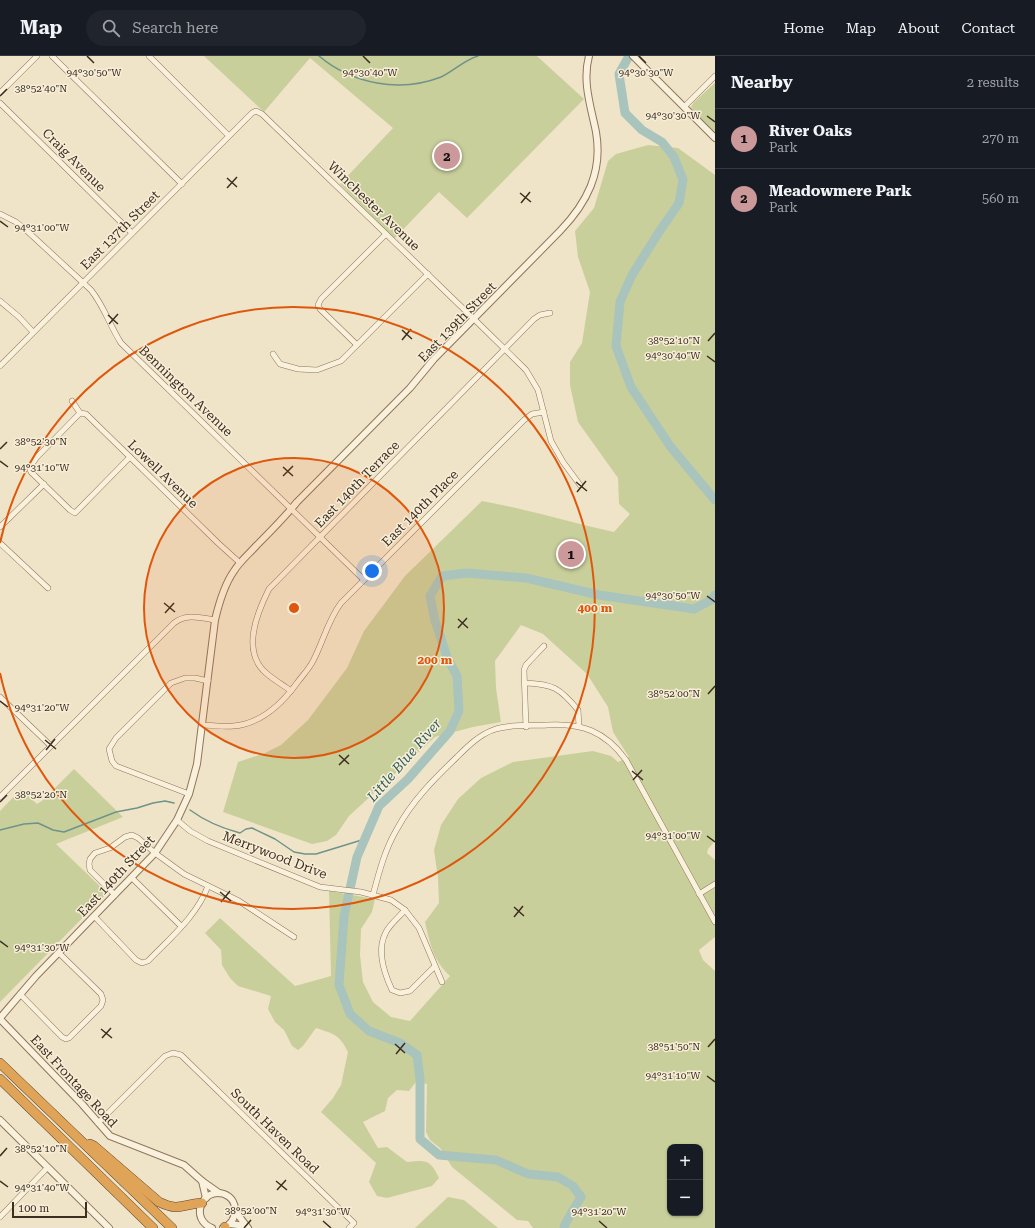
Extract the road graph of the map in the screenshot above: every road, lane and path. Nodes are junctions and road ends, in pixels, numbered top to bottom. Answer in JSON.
{"nodes":[{"id":1,"x":37,"y":56,"type":"edge"},
{"id":2,"x":52,"y":56,"type":"edge"},
{"id":3,"x":149,"y":56,"type":"edge"},
{"id":4,"x":589,"y":56,"type":"edge"},
{"id":5,"x":633,"y":56,"type":"edge"},
{"id":6,"x":715,"y":76,"type":"edge"},
{"id":7,"x":0,"y":93,"type":"edge"},
{"id":8,"x":0,"y":103,"type":"edge"},
{"id":9,"x":684,"y":108,"type":"junction"},
{"id":10,"x":256,"y":111,"type":"joint"},
{"id":11,"x":229,"y":136,"type":"junction"},
{"id":12,"x":715,"y":138,"type":"edge"},
{"id":13,"x":182,"y":184,"type":"junction"},
{"id":14,"x":0,"y":214,"type":"edge"},
{"id":15,"x":132,"y":233,"type":"junction"},
{"id":16,"x":386,"y":234,"type":"junction"},
{"id":17,"x":428,"y":274,"type":"junction"},
{"id":18,"x":82,"y":282,"type":"junction"},
{"id":19,"x":0,"y":301,"type":"edge"},
{"id":20,"x":550,"y":313,"type":"dead end"},
{"id":21,"x":474,"y":319,"type":"junction"},
{"id":22,"x":33,"y":332,"type":"junction"},
{"id":23,"x":357,"y":345,"type":"junction"},
{"id":24,"x":505,"y":349,"type":"junction"},
{"id":25,"x":273,"y":354,"type":"dead end"},
{"id":26,"x":0,"y":366,"type":"edge"},
{"id":27,"x":72,"y":401,"type":"dead end"},
{"id":28,"x":544,"y":412,"type":"junction"},
{"id":29,"x":80,"y":413,"type":"junction"},
{"id":30,"x":130,"y":457,"type":"junction"},
{"id":31,"x":44,"y":484,"type":"junction"},
{"id":32,"x":580,"y":485,"type":"dead end"},
{"id":33,"x":291,"y":509,"type":"junction"},
{"id":34,"x":0,"y":527,"type":"edge"},
{"id":35,"x":320,"y":537,"type":"junction"},
{"id":36,"x":0,"y":543,"type":"edge"},
{"id":37,"x":240,"y":562,"type":"junction"},
{"id":38,"x":364,"y":580,"type":"junction"},
{"id":39,"x":48,"y":588,"type":"dead end"},
{"id":40,"x":215,"y":620,"type":"junction"},
{"id":41,"x":544,"y":646,"type":"dead end"},
{"id":42,"x":208,"y":681,"type":"junction"},
{"id":43,"x":524,"y":683,"type":"junction"},
{"id":44,"x":291,"y":691,"type":"junction"},
{"id":45,"x":0,"y":697,"type":"edge"},
{"id":46,"x":202,"y":725,"type":"junction"},
{"id":47,"x":579,"y":726,"type":"junction"},
{"id":48,"x":526,"y":727,"type":"junction"},
{"id":49,"x":51,"y":746,"type":"junction"},
{"id":50,"x":189,"y":794,"type":"junction"},
{"id":51,"x":0,"y":797,"type":"edge"},
{"id":52,"x":177,"y":820,"type":"junction"},
{"id":53,"x":155,"y":853,"type":"junction"},
{"id":54,"x":132,"y":878,"type":"junction"},
{"id":55,"x":715,"y":884,"type":"edge"},
{"id":56,"x":208,"y":886,"type":"junction"},
{"id":57,"x":699,"y":894,"type":"junction"},
{"id":58,"x":115,"y":895,"type":"junction"},
{"id":59,"x":373,"y":895,"type":"junction"},
{"id":60,"x":405,"y":910,"type":"junction"},
{"id":61,"x":94,"y":916,"type":"junction"},
{"id":62,"x":715,"y":922,"type":"edge"},
{"id":63,"x":181,"y":926,"type":"junction"},
{"id":64,"x":294,"y":937,"type":"dead end"},
{"id":65,"x":59,"y":953,"type":"junction"},
{"id":66,"x":435,"y":966,"type":"junction"},
{"id":67,"x":442,"y":982,"type":"dead end"},
{"id":68,"x":20,"y":994,"type":"junction"},
{"id":69,"x":0,"y":1019,"type":"edge"},
{"id":70,"x":0,"y":1063,"type":"edge"},
{"id":71,"x":0,"y":1079,"type":"edge"},
{"id":72,"x":0,"y":1120,"type":"edge"},
{"id":73,"x":98,"y":1123,"type":"junction"},
{"id":74,"x":77,"y":1137,"type":"junction"},
{"id":75,"x":48,"y":1167,"type":"junction"},
{"id":76,"x":202,"y":1181,"type":"junction"},
{"id":77,"x":219,"y":1193,"type":"junction"},
{"id":78,"x":204,"y":1201,"type":"junction"},
{"id":79,"x":235,"y":1211,"type":"junction"},
{"id":80,"x":0,"y":1217,"type":"edge"},
{"id":81,"x":226,"y":1227,"type":"edge"},
{"id":82,"x":247,"y":1227,"type":"edge"},
{"id":83,"x":109,"y":1228,"type":"edge"},
{"id":84,"x":153,"y":1228,"type":"edge"},
{"id":85,"x":172,"y":1228,"type":"edge"},
{"id":86,"x":212,"y":1228,"type":"edge"},
{"id":87,"x":349,"y":1228,"type":"edge"}],
"edges":[{"from":1,"to":7,"type":"street"},
{"from":2,"to":13,"type":"street"},
{"from":3,"to":11,"type":"street"},
{"from":4,"to":21,"type":"street","name":"East 139th Street"},
{"from":5,"to":9,"type":"street"},
{"from":6,"to":9,"type":"street"},
{"from":8,"to":15,"type":"street","name":"Craig Avenue"},
{"from":9,"to":12,"type":"street"},
{"from":10,"to":11,"type":"street","name":"East 137th Street"},
{"from":10,"to":16,"type":"street","name":"Winchester Avenue"},
{"from":11,"to":13,"type":"street","name":"East 137th Street"},
{"from":13,"to":15,"type":"street","name":"East 137th Street"},
{"from":14,"to":18,"type":"street","name":"Bennington Avenue"},
{"from":15,"to":18,"type":"street","name":"East 137th Street"},
{"from":16,"to":17,"type":"street","name":"Winchester Avenue"},
{"from":16,"to":23,"type":"street"},
{"from":17,"to":21,"type":"street","name":"Winchester Avenue"},
{"from":17,"to":23,"type":"street"},
{"from":18,"to":22,"type":"street","name":"East 137th Street"},
{"from":18,"to":33,"type":"street","name":"Bennington Avenue"},
{"from":19,"to":22,"type":"street"},
{"from":20,"to":24,"type":"street","name":"East 140th Terrace"},
{"from":21,"to":24,"type":"street","name":"Winchester Avenue"},
{"from":21,"to":33,"type":"street","name":"East 139th Street"},
{"from":22,"to":26,"type":"street","name":"East 137th Street"},
{"from":23,"to":25,"type":"street"},
{"from":24,"to":28,"type":"street","name":"Winchester Avenue"},
{"from":24,"to":35,"type":"street","name":"East 140th Terrace"},
{"from":27,"to":29,"type":"street","name":"Lowell Avenue"},
{"from":28,"to":32,"type":"street","name":"Winchester Avenue"},
{"from":28,"to":38,"type":"street","name":"East 140th Place"},
{"from":29,"to":30,"type":"street","name":"Lowell Avenue"},
{"from":29,"to":31,"type":"street"},
{"from":30,"to":31,"type":"street"},
{"from":30,"to":37,"type":"street","name":"Lowell Avenue"},
{"from":31,"to":34,"type":"street"},
{"from":33,"to":35,"type":"street","name":"Bennington Avenue"},
{"from":33,"to":37,"type":"street","name":"East 139th Street"},
{"from":35,"to":38,"type":"street","name":"Bennington Avenue"},
{"from":35,"to":44,"type":"street","name":"East 140th Terrace"},
{"from":36,"to":39,"type":"street"},
{"from":37,"to":40,"type":"street","name":"East 140th Street"},
{"from":38,"to":44,"type":"street","name":"East 140th Place"},
{"from":40,"to":42,"type":"street","name":"East 140th Street"},
{"from":40,"to":49,"type":"street"},
{"from":41,"to":43,"type":"street"},
{"from":42,"to":46,"type":"street","name":"East 140th Street"},
{"from":42,"to":50,"type":"street"},
{"from":43,"to":47,"type":"street"},
{"from":43,"to":48,"type":"street"},
{"from":44,"to":46,"type":"street","name":"East 140th Place"},
{"from":45,"to":49,"type":"street"},
{"from":46,"to":50,"type":"street","name":"East 140th Street"},
{"from":47,"to":48,"type":"street"},
{"from":47,"to":57,"type":"street"},
{"from":48,"to":59,"type":"street"},
{"from":49,"to":51,"type":"street"},
{"from":50,"to":52,"type":"street","name":"East 140th Street"},
{"from":52,"to":53,"type":"street","name":"East 140th Street"},
{"from":52,"to":59,"type":"street","name":"Merrywood Drive"},
{"from":53,"to":54,"type":"street","name":"East 140th Street"},
{"from":53,"to":56,"type":"street"},
{"from":53,"to":58,"type":"street"},
{"from":54,"to":58,"type":"street","name":"East 140th Street"},
{"from":54,"to":63,"type":"street"},
{"from":55,"to":57,"type":"street"},
{"from":56,"to":63,"type":"street"},
{"from":56,"to":64,"type":"street"},
{"from":57,"to":62,"type":"street"},
{"from":58,"to":61,"type":"street","name":"East 140th Street"},
{"from":59,"to":60,"type":"street","name":"Merrywood Drive"},
{"from":60,"to":66,"type":"street","name":"Merrywood Drive"},
{"from":60,"to":66,"type":"street"},
{"from":61,"to":63,"type":"street"},
{"from":61,"to":65,"type":"street","name":"East 140th Street"},
{"from":65,"to":68,"type":"street","name":"East 140th Street"},
{"from":65,"to":68,"type":"street"},
{"from":66,"to":67,"type":"street","name":"Merrywood Drive"},
{"from":68,"to":69,"type":"street","name":"East 140th Street"},
{"from":69,"to":73,"type":"street","name":"East Frontage Road"},
{"from":70,"to":74,"type":"highway"},
{"from":71,"to":84,"type":"highway"},
{"from":72,"to":75,"type":"street"},
{"from":73,"to":76,"type":"street","name":"East Frontage Road"},
{"from":73,"to":87,"type":"street","name":"South Haven Road"},
{"from":74,"to":78,"type":"highway"},
{"from":74,"to":85,"type":"highway"},
{"from":75,"to":80,"type":"street"},
{"from":75,"to":83,"type":"street"},
{"from":76,"to":77,"type":"street","name":"East Frontage Road"},
{"from":76,"to":78,"type":"street"},
{"from":77,"to":78,"type":"street"},
{"from":77,"to":79,"type":"street","name":"East Frontage Road"},
{"from":78,"to":86,"type":"street"},
{"from":79,"to":81,"type":"street"},
{"from":79,"to":82,"type":"street"},
{"from":81,"to":82,"type":"street"}]}
